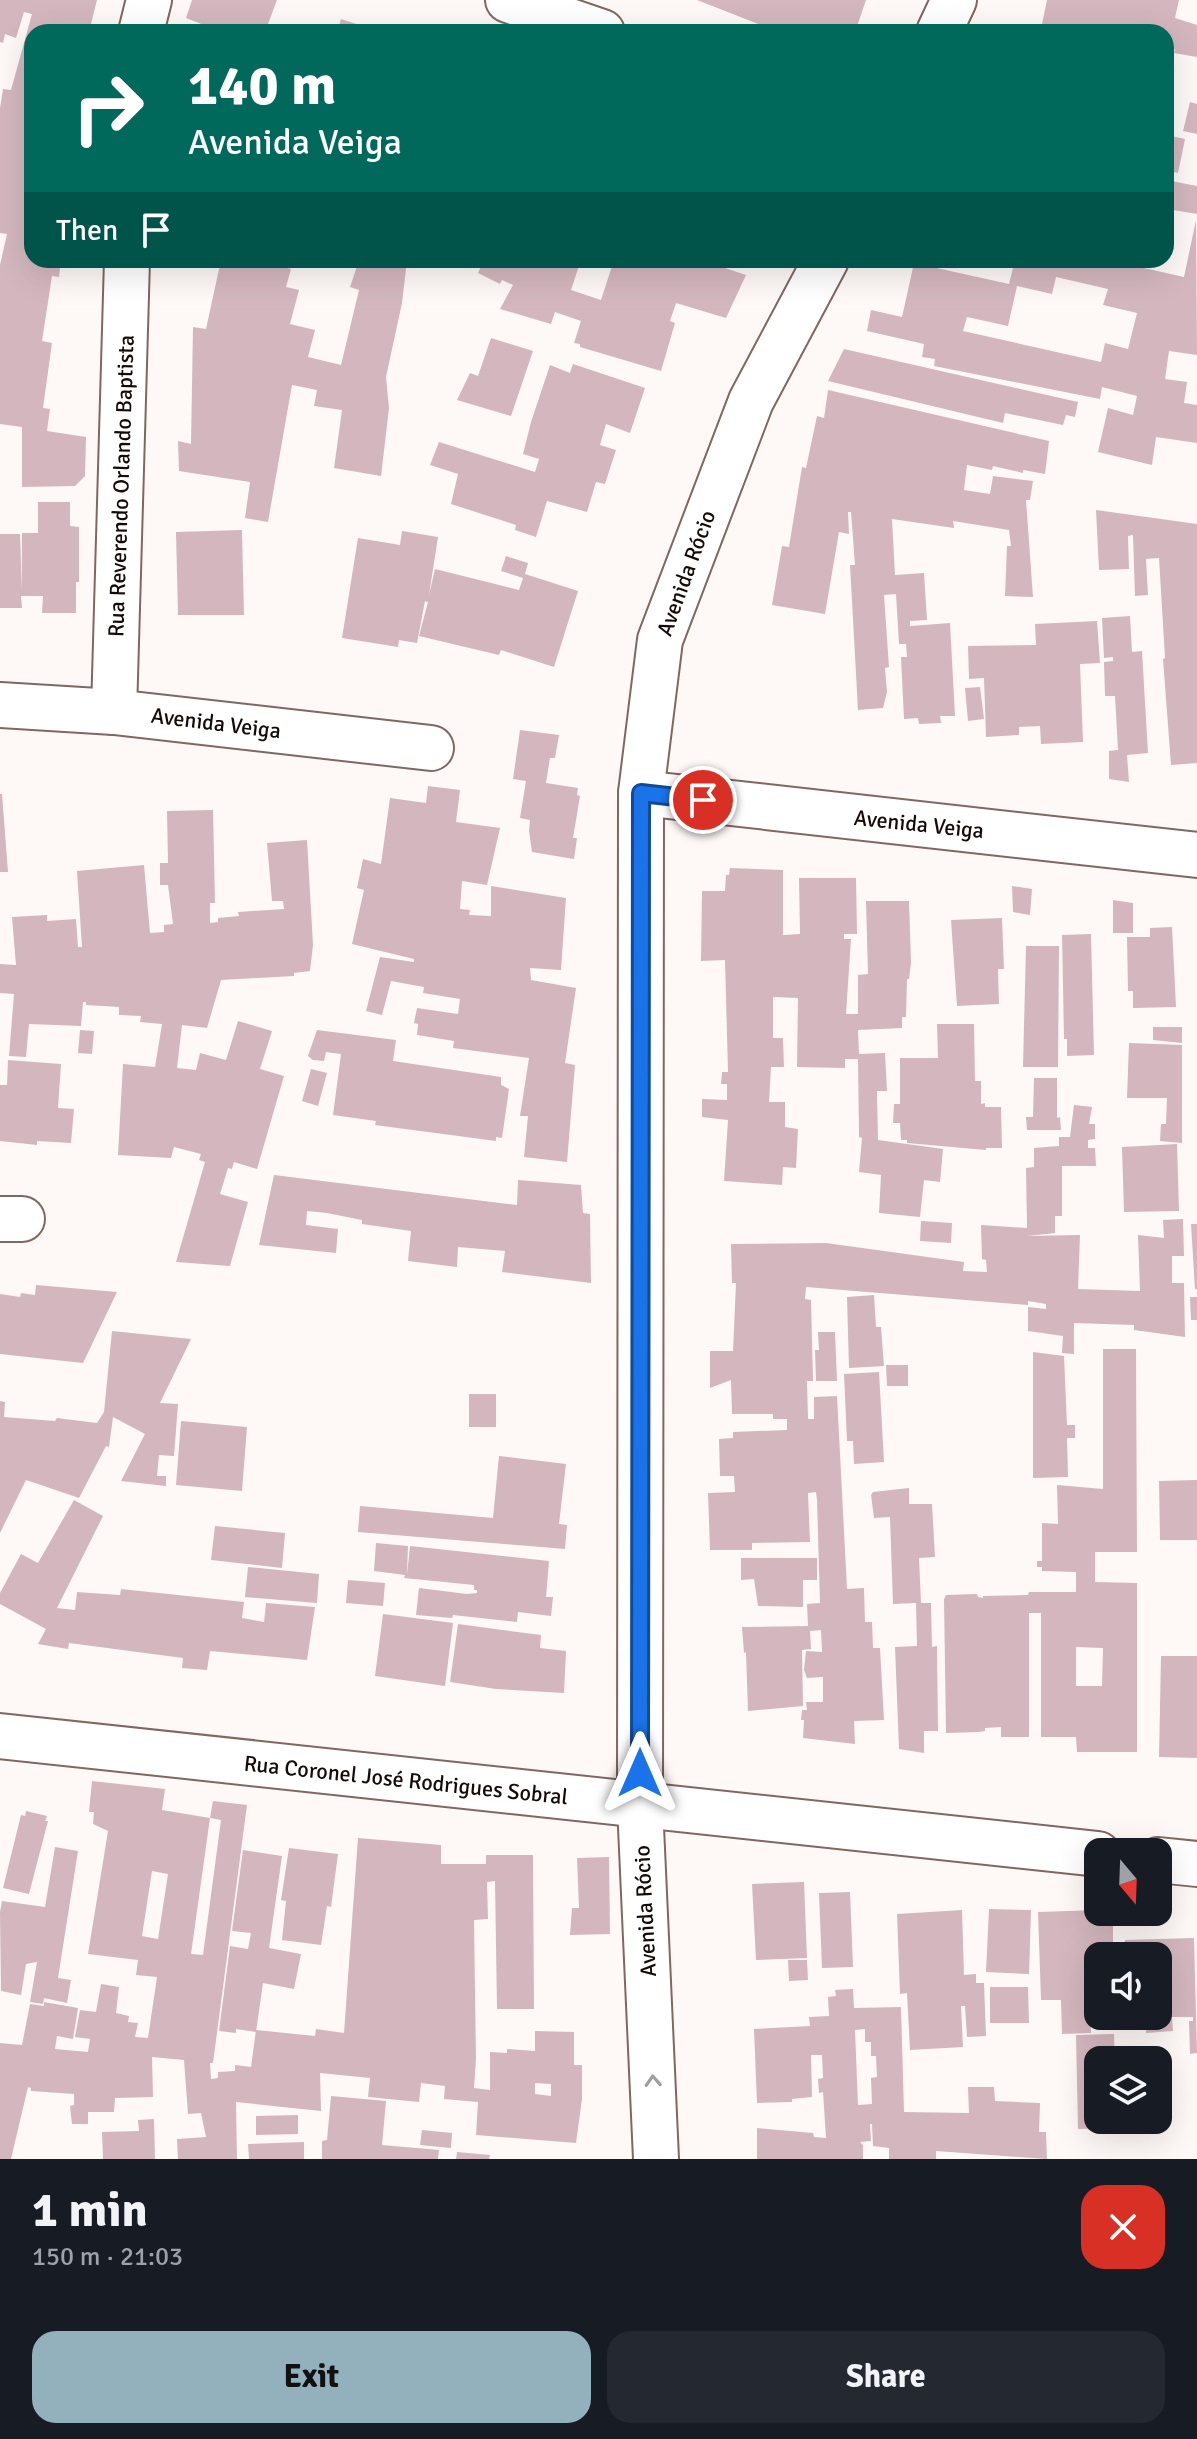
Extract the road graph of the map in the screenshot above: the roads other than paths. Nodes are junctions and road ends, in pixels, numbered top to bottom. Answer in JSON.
{"nodes":[{"id":1,"x":149,"y":0,"type":"edge"},
{"id":2,"x":508,"y":0,"type":"edge"},
{"id":3,"x":954,"y":0,"type":"edge"},
{"id":4,"x":143,"y":24,"type":"edge"},
{"id":5,"x":578,"y":24,"type":"edge"},
{"id":6,"x":943,"y":24,"type":"edge"},
{"id":7,"x":127,"y":268,"type":"edge"},
{"id":8,"x":822,"y":268,"type":"edge"},
{"id":9,"x":0,"y":705,"type":"edge"},
{"id":10,"x":114,"y":712,"type":"junction"},
{"id":11,"x":431,"y":748,"type":"dead end"},
{"id":12,"x":641,"y":793,"type":"junction"},
{"id":13,"x":1197,"y":855,"type":"edge"},
{"id":14,"x":0,"y":1736,"type":"edge"},
{"id":15,"x":640,"y":1805,"type":"junction"},
{"id":16,"x":1084,"y":1853,"type":"edge"},
{"id":17,"x":1172,"y":1861,"type":"edge"},
{"id":18,"x":1197,"y":1864,"type":"edge"},
{"id":19,"x":656,"y":2159,"type":"edge"}],
"edges":[{"from":1,"to":4,"type":"street"},
{"from":2,"to":5,"type":"street"},
{"from":3,"to":6,"type":"street"},
{"from":7,"to":10,"type":"street","name":"Rua Reverendo Orlando Baptista"},
{"from":8,"to":12,"type":"street","name":"Avenida Rócio"},
{"from":9,"to":10,"type":"street","name":"Avenida Veiga"},
{"from":10,"to":11,"type":"street","name":"Avenida Veiga"},
{"from":12,"to":13,"type":"street","name":"Avenida Veiga"},
{"from":12,"to":15,"type":"street","name":"Avenida Rócio"},
{"from":14,"to":15,"type":"street","name":"Rua Coronel José Rodrigues Sobral"},
{"from":15,"to":16,"type":"street","name":"Rua Coronel José Rodrigues Sobral"},
{"from":19,"to":15,"type":"street","name":"Avenida Rócio","one_way":true},
{"from":17,"to":18,"type":"street"}]}
